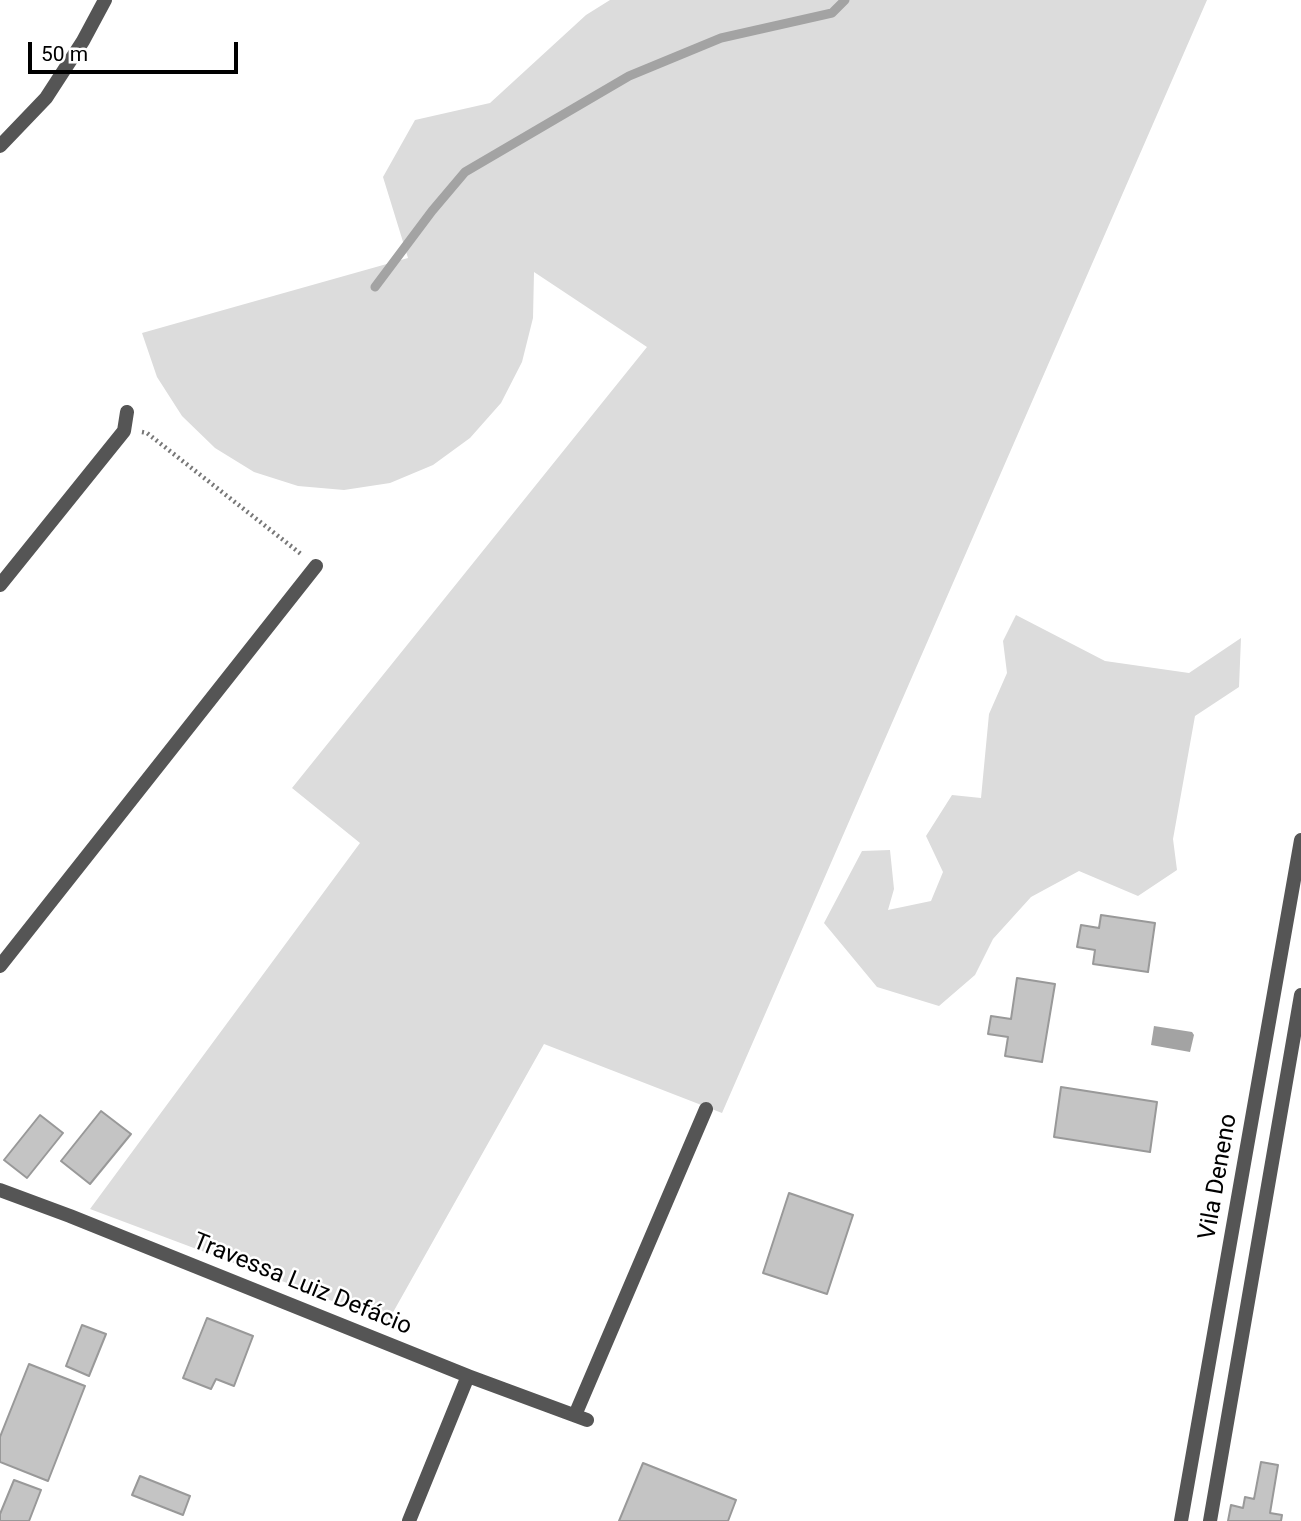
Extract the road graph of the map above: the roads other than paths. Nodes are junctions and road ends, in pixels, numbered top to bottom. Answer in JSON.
{"nodes":[{"id":1,"x":105,"y":0,"type":"edge"},
{"id":2,"x":0,"y":146,"type":"edge"},
{"id":3,"x":127,"y":412,"type":"dead end"},
{"id":4,"x":316,"y":566,"type":"road end"},
{"id":5,"x":0,"y":585,"type":"edge"},
{"id":6,"x":1301,"y":840,"type":"edge"},
{"id":7,"x":0,"y":966,"type":"edge"},
{"id":8,"x":1301,"y":995,"type":"edge"},
{"id":9,"x":706,"y":1109,"type":"dead end"},
{"id":10,"x":0,"y":1189,"type":"edge"},
{"id":11,"x":468,"y":1376,"type":"junction"},
{"id":12,"x":409,"y":1521,"type":"edge"},
{"id":13,"x":1181,"y":1521,"type":"edge"},
{"id":14,"x":1210,"y":1521,"type":"edge"}],
"edges":[{"from":1,"to":2,"type":"street"},
{"from":3,"to":5,"type":"street"},
{"from":4,"to":7,"type":"street"},
{"from":6,"to":13,"type":"street","name":"Vila Deneno"},
{"from":8,"to":14,"type":"street"},
{"from":9,"to":11,"type":"street","name":"Travessa Luiz Defácio"},
{"from":10,"to":11,"type":"street","name":"Travessa Luiz Defácio"},
{"from":11,"to":12,"type":"street"}]}
